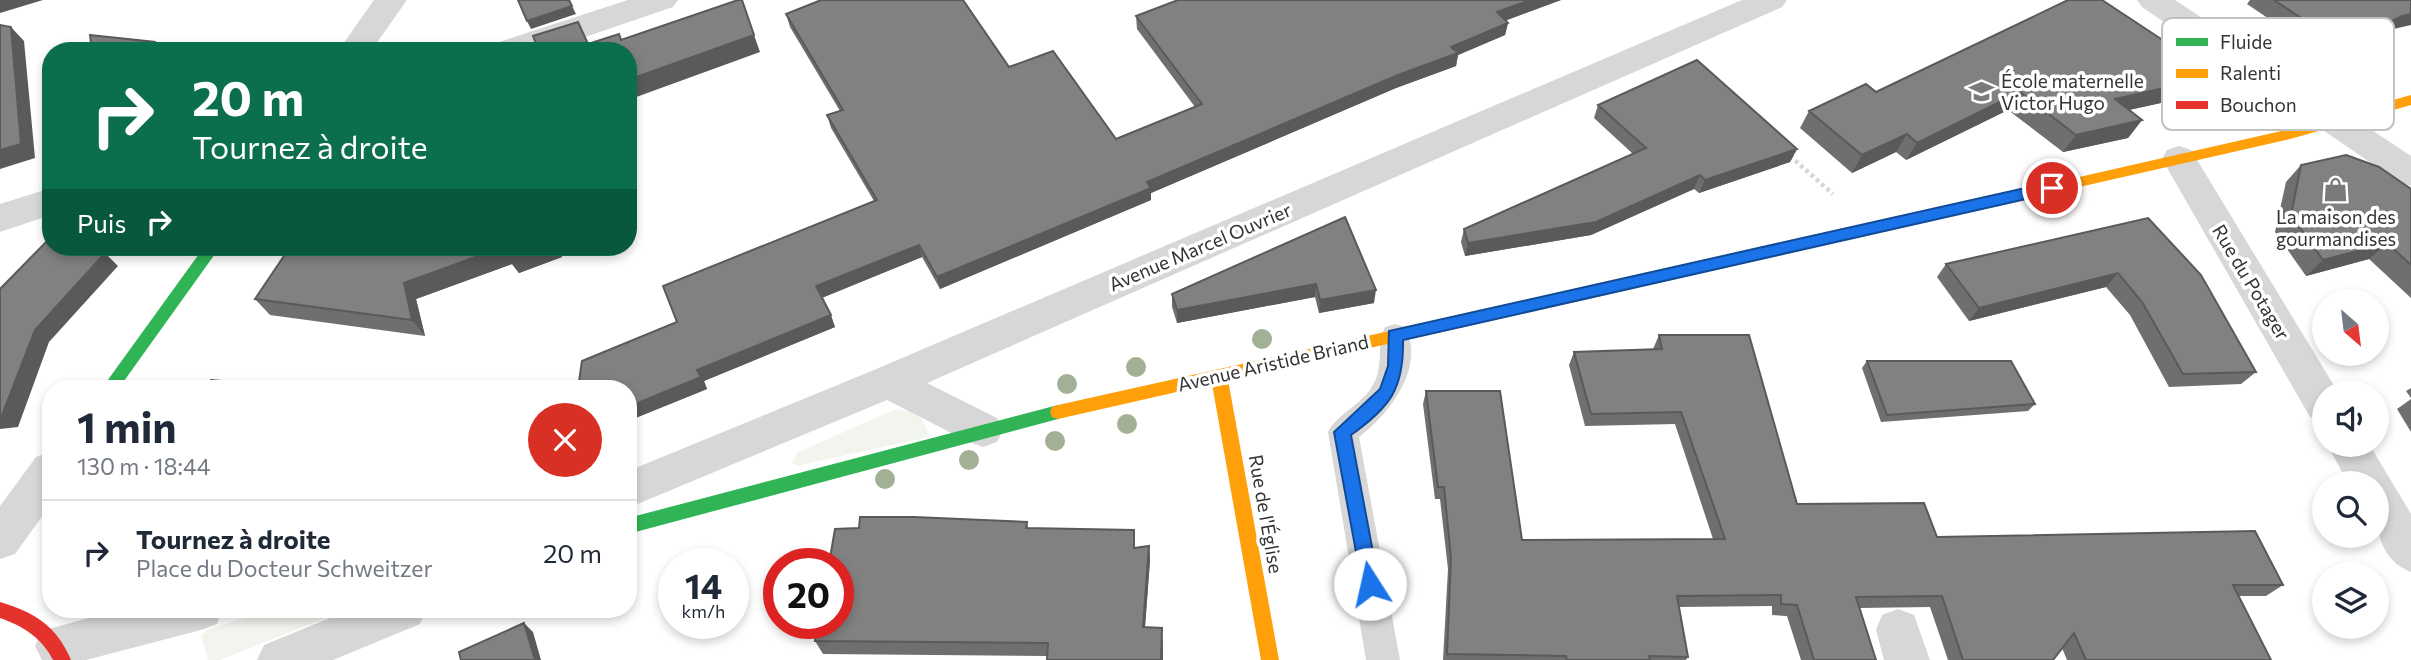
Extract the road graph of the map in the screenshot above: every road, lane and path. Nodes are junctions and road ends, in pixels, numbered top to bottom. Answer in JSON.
{"nodes":[{"id":1,"x":391,"y":0,"type":"edge"},
{"id":2,"x":662,"y":0,"type":"edge"},
{"id":3,"x":1772,"y":0,"type":"edge"},
{"id":4,"x":2153,"y":0,"type":"edge"},
{"id":5,"x":2180,"y":18,"type":"edge"},
{"id":6,"x":361,"y":42,"type":"edge"},
{"id":7,"x":535,"y":42,"type":"edge"},
{"id":8,"x":2411,"y":100,"type":"edge"},
{"id":9,"x":2394,"y":105,"type":"edge"},
{"id":10,"x":2301,"y":130,"type":"edge"},
{"id":11,"x":2347,"y":130,"type":"edge"},
{"id":12,"x":1790,"y":156,"type":"edge"},
{"id":13,"x":2179,"y":159,"type":"junction"},
{"id":14,"x":2411,"y":173,"type":"edge"},
{"id":15,"x":42,"y":204,"type":"edge"},
{"id":16,"x":0,"y":218,"type":"edge"},
{"id":17,"x":1873,"y":229,"type":"junction"},
{"id":18,"x":205,"y":256,"type":"edge"},
{"id":19,"x":1395,"y":335,"type":"junction"},
{"id":20,"x":1219,"y":376,"type":"junction"},
{"id":21,"x":116,"y":380,"type":"edge"},
{"id":22,"x":888,"y":382,"type":"junction"},
{"id":23,"x":2312,"y":385,"type":"edge"},
{"id":24,"x":983,"y":430,"type":"junction"},
{"id":25,"x":42,"y":482,"type":"edge"},
{"id":26,"x":637,"y":486,"type":"edge"},
{"id":27,"x":2389,"y":516,"type":"edge"},
{"id":28,"x":637,"y":524,"type":"edge"},
{"id":29,"x":0,"y":540,"type":"edge"},
{"id":30,"x":2411,"y":552,"type":"edge"},
{"id":31,"x":0,"y":610,"type":"edge"},
{"id":32,"x":172,"y":618,"type":"edge"},
{"id":33,"x":382,"y":618,"type":"edge"},
{"id":34,"x":60,"y":653,"type":"edge"},
{"id":35,"x":280,"y":660,"type":"edge"},
{"id":36,"x":1270,"y":660,"type":"edge"},
{"id":37,"x":1384,"y":660,"type":"edge"}],
"edges":[{"from":1,"to":6,"type":"street"},
{"from":2,"to":7,"type":"street"},
{"from":3,"to":22,"type":"street","name":"Avenue Marcel Ouvrier"},
{"from":4,"to":5,"type":"street"},
{"from":8,"to":9,"type":"street","name":"Avenue Aristide Briand"},
{"from":10,"to":13,"type":"street","name":"Avenue Aristide Briand"},
{"from":11,"to":14,"type":"street"},
{"from":12,"to":17,"type":"path"},
{"from":13,"to":17,"type":"street","name":"Avenue Aristide Briand"},
{"from":13,"to":23,"type":"street","name":"Rue du Potager"},
{"from":15,"to":16,"type":"street"},
{"from":17,"to":19,"type":"street","name":"Avenue Aristide Briand"},
{"from":18,"to":21,"type":"street"},
{"from":19,"to":20,"type":"street","name":"Avenue Aristide Briand"},
{"from":19,"to":37,"type":"lane"},
{"from":20,"to":24,"type":"street","name":"Avenue Aristide Briand"},
{"from":20,"to":36,"type":"street","name":"Rue de l'Église"},
{"from":22,"to":24,"type":"street"},
{"from":22,"to":26,"type":"street","name":"Avenue Marcel Ouvrier"},
{"from":24,"to":28,"type":"street","name":"Avenue Aristide Briand"},
{"from":25,"to":29,"type":"street"},
{"from":27,"to":30,"type":"street"},
{"from":31,"to":34,"type":"street"},
{"from":32,"to":34,"type":"street"},
{"from":33,"to":35,"type":"street"}]}
